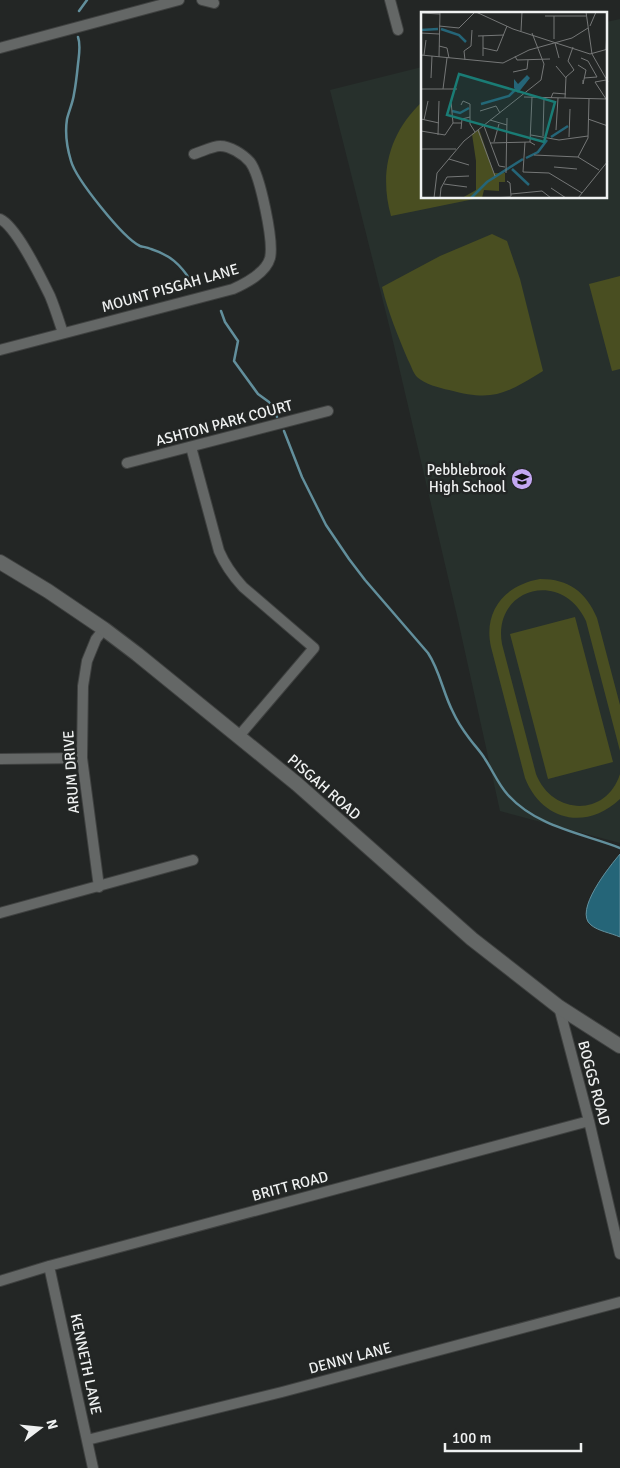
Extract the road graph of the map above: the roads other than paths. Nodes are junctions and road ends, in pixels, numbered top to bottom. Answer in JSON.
{"nodes":[{"id":1,"x":179,"y":0,"type":"edge"},
{"id":2,"x":202,"y":0,"type":"edge"},
{"id":3,"x":390,"y":0,"type":"edge"},
{"id":4,"x":214,"y":3,"type":"dead end"},
{"id":5,"x":398,"y":30,"type":"dead end"},
{"id":6,"x":0,"y":48,"type":"edge"},
{"id":7,"x":194,"y":154,"type":"dead end"},
{"id":8,"x":0,"y":219,"type":"edge"},
{"id":9,"x":63,"y":333,"type":"junction"},
{"id":10,"x":0,"y":350,"type":"edge"},
{"id":11,"x":328,"y":411,"type":"dead end"},
{"id":12,"x":191,"y":447,"type":"junction"},
{"id":13,"x":127,"y":463,"type":"dead end"},
{"id":14,"x":0,"y":562,"type":"edge"},
{"id":15,"x":104,"y":628,"type":"junction"},
{"id":16,"x":239,"y":736,"type":"junction"},
{"id":17,"x":82,"y":758,"type":"junction"},
{"id":18,"x":0,"y":759,"type":"edge"},
{"id":19,"x":192,"y":860,"type":"dead end"},
{"id":20,"x":99,"y":887,"type":"junction"},
{"id":21,"x":0,"y":914,"type":"edge"},
{"id":22,"x":559,"y":1007,"type":"junction"},
{"id":23,"x":620,"y":1046,"type":"edge"},
{"id":24,"x":589,"y":1122,"type":"junction"},
{"id":25,"x":620,"y":1254,"type":"edge"},
{"id":26,"x":49,"y":1266,"type":"junction"},
{"id":27,"x":0,"y":1281,"type":"edge"},
{"id":28,"x":620,"y":1302,"type":"edge"},
{"id":29,"x":87,"y":1440,"type":"junction"},
{"id":30,"x":93,"y":1468,"type":"edge"}],
"edges":[{"from":1,"to":6,"type":"street"},
{"from":2,"to":4,"type":"street"},
{"from":3,"to":5,"type":"street"},
{"from":7,"to":9,"type":"street","name":"MOUNT PISGAH LANE"},
{"from":8,"to":9,"type":"street"},
{"from":9,"to":10,"type":"street","name":"MOUNT PISGAH LANE"},
{"from":11,"to":12,"type":"street","name":"ASHTON PARK COURT"},
{"from":12,"to":13,"type":"street","name":"ASHTON PARK COURT"},
{"from":12,"to":16,"type":"street"},
{"from":14,"to":15,"type":"street","name":"PISGAH ROAD"},
{"from":15,"to":16,"type":"street","name":"PISGAH ROAD"},
{"from":15,"to":17,"type":"street","name":"ARUM DRIVE"},
{"from":16,"to":22,"type":"street","name":"PISGAH ROAD"},
{"from":17,"to":18,"type":"street"},
{"from":17,"to":20,"type":"street","name":"ARUM DRIVE"},
{"from":19,"to":20,"type":"street"},
{"from":20,"to":21,"type":"street"},
{"from":22,"to":23,"type":"street","name":"PISGAH ROAD"},
{"from":22,"to":24,"type":"street","name":"BOGGS ROAD"},
{"from":24,"to":25,"type":"street","name":"BOGGS ROAD"},
{"from":24,"to":26,"type":"street","name":"BRITT ROAD"},
{"from":26,"to":27,"type":"street","name":"BRITT ROAD"},
{"from":26,"to":29,"type":"street","name":"KENNETH LANE"},
{"from":28,"to":29,"type":"street","name":"DENNY LANE"},
{"from":29,"to":30,"type":"street","name":"KENNETH LANE"}]}
